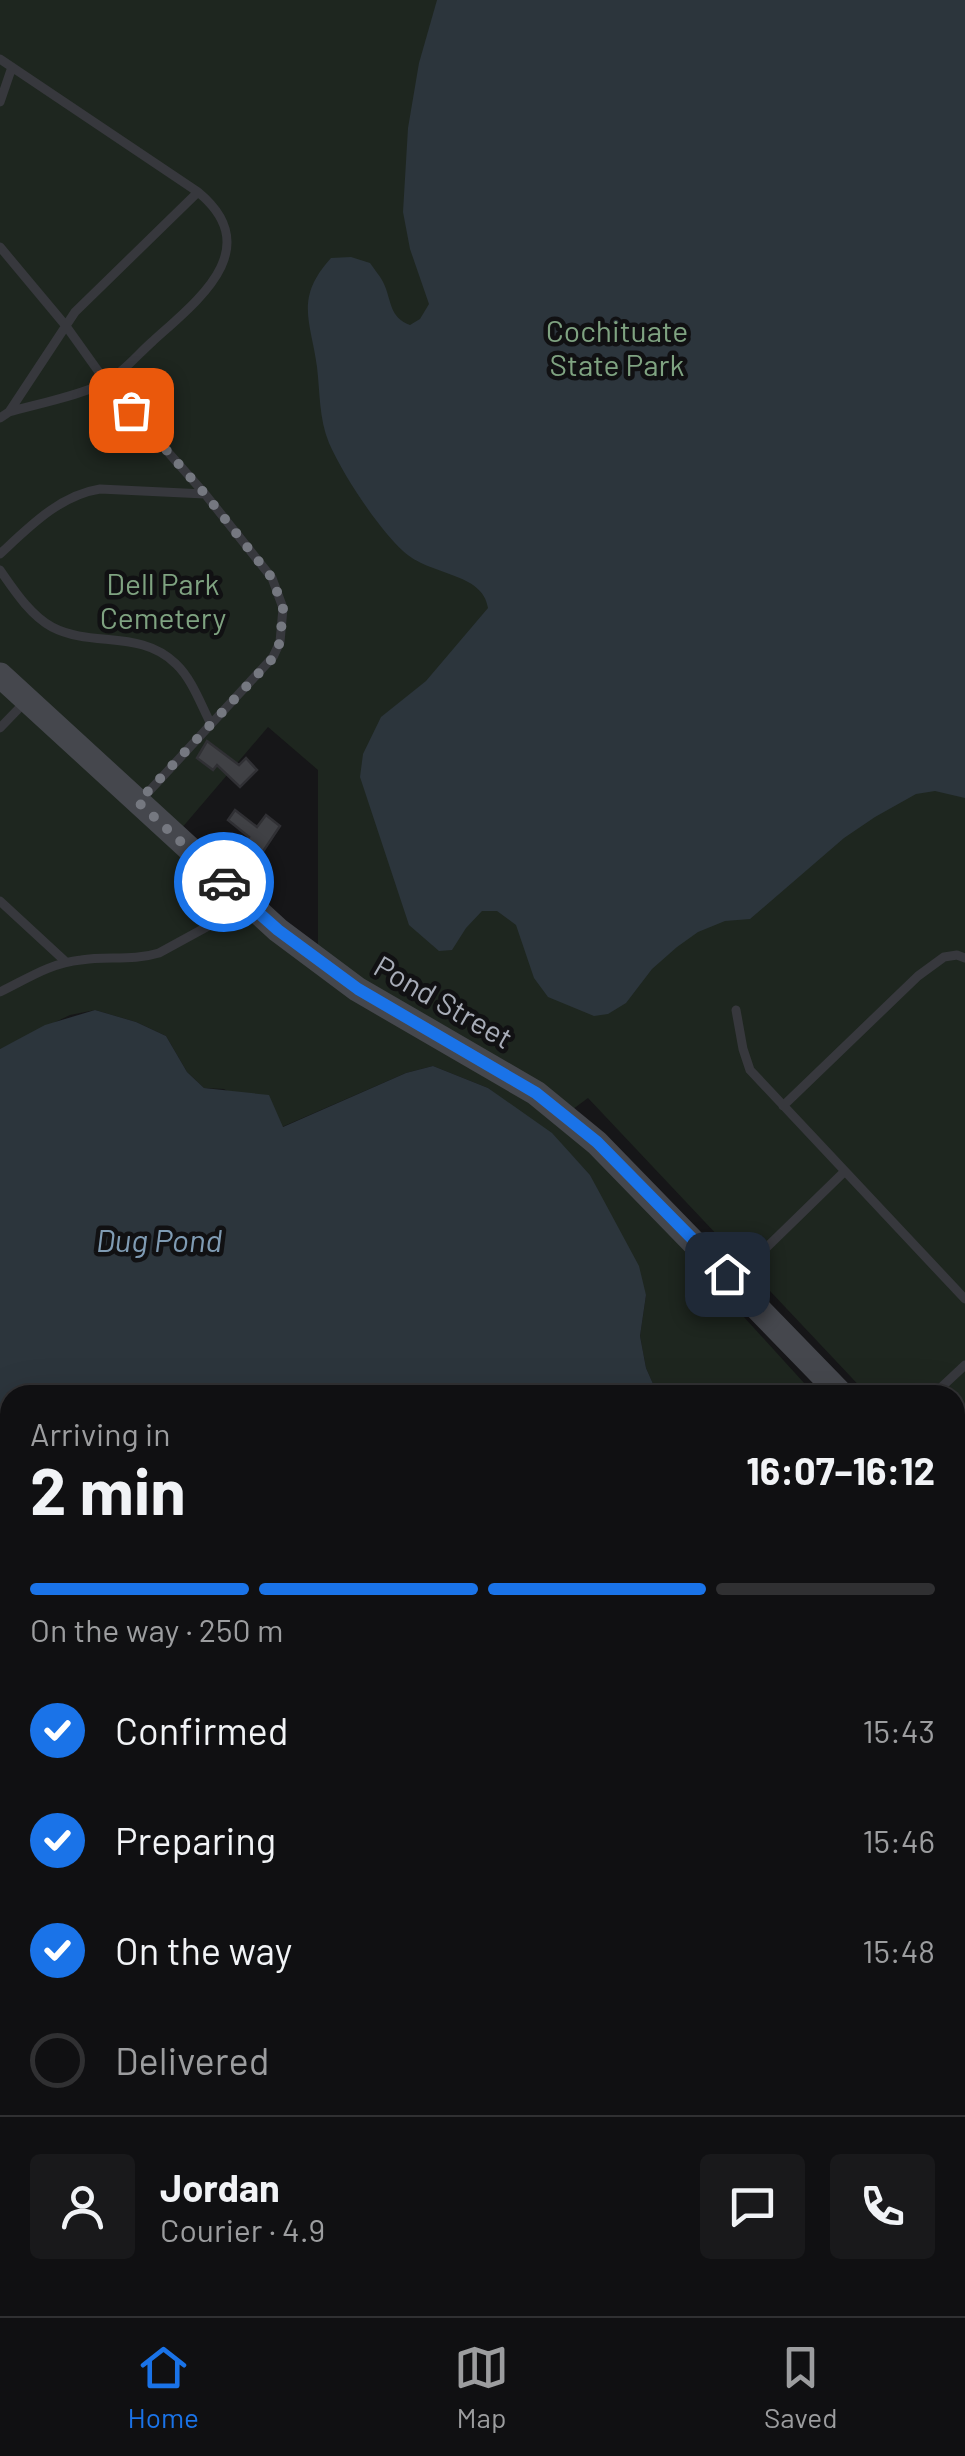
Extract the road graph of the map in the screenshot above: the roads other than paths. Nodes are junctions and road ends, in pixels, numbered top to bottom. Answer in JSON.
{"nodes":[{"id":1,"x":0,"y":60,"type":"edge"},
{"id":2,"x":12,"y":66,"type":"junction"},
{"id":3,"x":0,"y":102,"type":"edge"},
{"id":4,"x":198,"y":192,"type":"junction"},
{"id":5,"x":0,"y":247,"type":"edge"},
{"id":6,"x":66,"y":326,"type":"junction"},
{"id":7,"x":106,"y":382,"type":"junction"},
{"id":8,"x":4,"y":415,"type":"edge"},
{"id":9,"x":205,"y":494,"type":"junction"},
{"id":10,"x":0,"y":554,"type":"edge"},
{"id":11,"x":0,"y":570,"type":"edge"},
{"id":12,"x":0,"y":676,"type":"edge"},
{"id":13,"x":26,"y":700,"type":"junction"},
{"id":14,"x":211,"y":724,"type":"junction"},
{"id":15,"x":0,"y":728,"type":"edge"},
{"id":16,"x":138,"y":802,"type":"junction"},
{"id":17,"x":0,"y":901,"type":"edge"},
{"id":18,"x":248,"y":904,"type":"junction"},
{"id":19,"x":965,"y":958,"type":"edge"},
{"id":20,"x":66,"y":962,"type":"junction"},
{"id":21,"x":0,"y":992,"type":"edge"},
{"id":22,"x":736,"y":1010,"type":"dead end"},
{"id":23,"x":783,"y":1106,"type":"junction"},
{"id":24,"x":844,"y":1172,"type":"junction"},
{"id":25,"x":766,"y":1248,"type":"dead end"},
{"id":26,"x":965,"y":1299,"type":"edge"},
{"id":27,"x":965,"y":1365,"type":"edge"},
{"id":28,"x":832,"y":1385,"type":"edge"},
{"id":29,"x":943,"y":1385,"type":"edge"}],
"edges":[{"from":1,"to":2,"type":"lane"},
{"from":2,"to":3,"type":"lane"},
{"from":2,"to":4,"type":"lane"},
{"from":4,"to":6,"type":"lane"},
{"from":4,"to":7,"type":"lane"},
{"from":5,"to":6,"type":"lane"},
{"from":6,"to":7,"type":"lane"},
{"from":6,"to":8,"type":"lane"},
{"from":7,"to":8,"type":"lane"},
{"from":7,"to":9,"type":"lane"},
{"from":9,"to":10,"type":"lane"},
{"from":9,"to":14,"type":"lane"},
{"from":11,"to":14,"type":"lane"},
{"from":12,"to":13,"type":"street","name":"Pond Street"},
{"from":13,"to":15,"type":"lane"},
{"from":13,"to":16,"type":"street","name":"Pond Street"},
{"from":14,"to":16,"type":"lane"},
{"from":16,"to":18,"type":"street","name":"Pond Street"},
{"from":17,"to":20,"type":"lane"},
{"from":18,"to":20,"type":"lane"},
{"from":18,"to":28,"type":"street","name":"Pond Street"},
{"from":19,"to":23,"type":"lane"},
{"from":20,"to":21,"type":"lane"},
{"from":22,"to":23,"type":"lane"},
{"from":23,"to":24,"type":"lane"},
{"from":24,"to":25,"type":"lane"},
{"from":24,"to":26,"type":"lane"},
{"from":27,"to":29,"type":"lane"}]}
